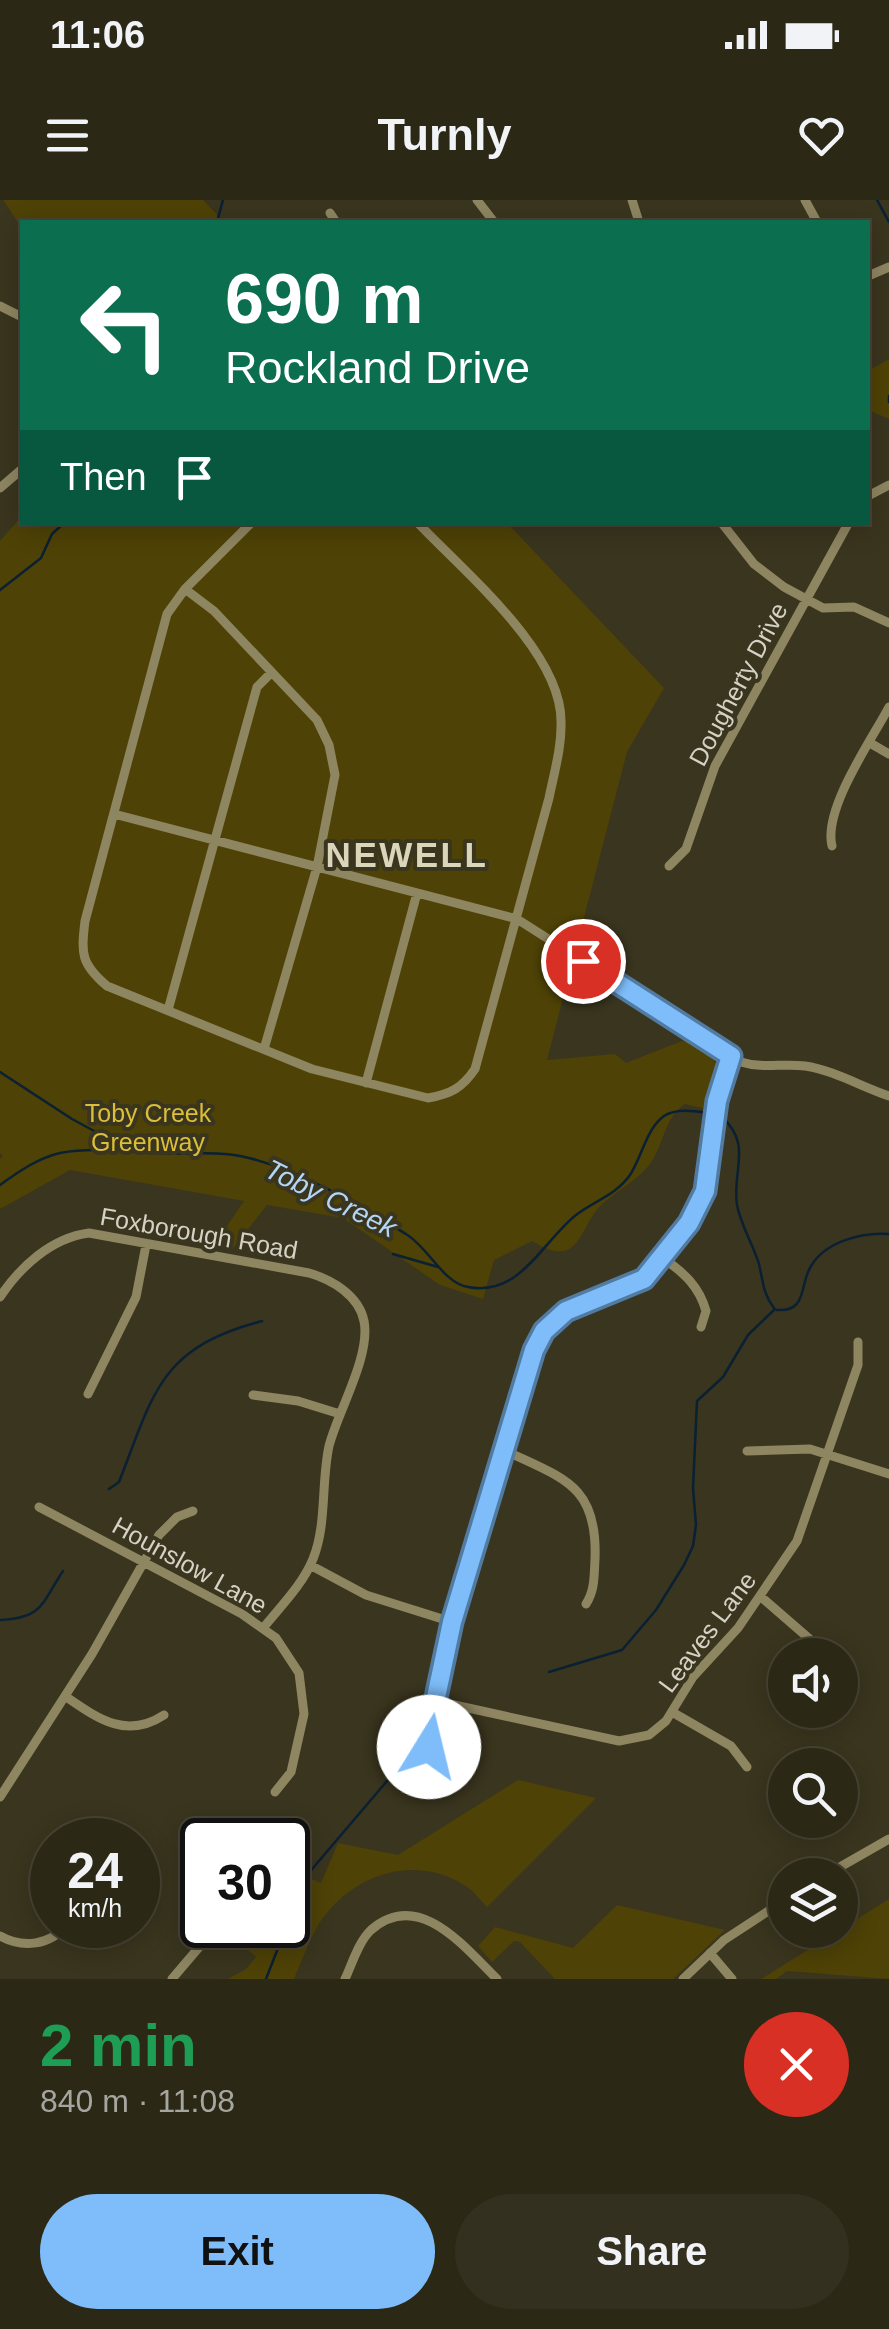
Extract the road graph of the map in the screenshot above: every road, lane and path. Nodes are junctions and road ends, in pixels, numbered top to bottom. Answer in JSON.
{"nodes":[{"id":1,"x":20,"y":471,"type":"edge"},
{"id":2,"x":0,"y":488,"type":"edge"},
{"id":3,"x":249,"y":525,"type":"edge"},
{"id":4,"x":419,"y":525,"type":"edge"},
{"id":5,"x":723,"y":525,"type":"edge"},
{"id":6,"x":847,"y":525,"type":"edge"},
{"id":7,"x":185,"y":588,"type":"junction"},
{"id":8,"x":806,"y":600,"type":"junction"},
{"id":9,"x":889,"y":623,"type":"edge"},
{"id":10,"x":271,"y":673,"type":"junction"},
{"id":11,"x":889,"y":708,"type":"edge"},
{"id":12,"x":870,"y":743,"type":"junction"},
{"id":13,"x":889,"y":754,"type":"edge"},
{"id":14,"x":114,"y":814,"type":"junction"},
{"id":15,"x":214,"y":840,"type":"junction"},
{"id":16,"x":832,"y":846,"type":"dead end"},
{"id":17,"x":316,"y":866,"type":"junction"},
{"id":18,"x":669,"y":866,"type":"dead end"},
{"id":19,"x":417,"y":893,"type":"junction"},
{"id":20,"x":518,"y":919,"type":"junction"},
{"id":21,"x":168,"y":1010,"type":"junction"},
{"id":22,"x":264,"y":1049,"type":"junction"},
{"id":23,"x":731,"y":1056,"type":"junction"},
{"id":24,"x":366,"y":1083,"type":"junction"},
{"id":25,"x":889,"y":1096,"type":"edge"},
{"id":26,"x":146,"y":1245,"type":"junction"},
{"id":27,"x":663,"y":1258,"type":"junction"},
{"id":28,"x":0,"y":1297,"type":"edge"},
{"id":29,"x":701,"y":1327,"type":"dead end"},
{"id":30,"x":858,"y":1342,"type":"dead end"},
{"id":31,"x":88,"y":1394,"type":"dead end"},
{"id":32,"x":253,"y":1395,"type":"dead end"},
{"id":33,"x":340,"y":1414,"type":"junction"},
{"id":34,"x":502,"y":1449,"type":"junction"},
{"id":35,"x":747,"y":1451,"type":"dead end"},
{"id":36,"x":828,"y":1454,"type":"junction"},
{"id":37,"x":889,"y":1474,"type":"edge"},
{"id":38,"x":39,"y":1507,"type":"dead end"},
{"id":39,"x":193,"y":1511,"type":"dead end"},
{"id":40,"x":144,"y":1561,"type":"junction"},
{"id":41,"x":310,"y":1566,"type":"junction"},
{"id":42,"x":760,"y":1596,"type":"junction"},
{"id":43,"x":586,"y":1604,"type":"dead end"},
{"id":44,"x":452,"y":1622,"type":"junction"},
{"id":45,"x":264,"y":1627,"type":"junction"},
{"id":46,"x":808,"y":1638,"type":"edge"},
{"id":47,"x":65,"y":1696,"type":"junction"},
{"id":48,"x":436,"y":1700,"type":"junction"},
{"id":49,"x":672,"y":1712,"type":"junction"},
{"id":50,"x":164,"y":1715,"type":"dead end"},
{"id":51,"x":432,"y":1754,"type":"dead end"},
{"id":52,"x":747,"y":1767,"type":"dead end"},
{"id":53,"x":275,"y":1792,"type":"dead end"},
{"id":54,"x":0,"y":1797,"type":"edge"},
{"id":55,"x":889,"y":1839,"type":"edge"},
{"id":56,"x":856,"y":1858,"type":"edge"},
{"id":57,"x":768,"y":1912,"type":"edge"},
{"id":58,"x":0,"y":1936,"type":"edge"},
{"id":59,"x":30,"y":1943,"type":"edge"},
{"id":60,"x":198,"y":1948,"type":"edge"},
{"id":61,"x":710,"y":1953,"type":"junction"},
{"id":62,"x":172,"y":1979,"type":"edge"},
{"id":63,"x":345,"y":1979,"type":"edge"},
{"id":64,"x":497,"y":1979,"type":"edge"},
{"id":65,"x":683,"y":1979,"type":"edge"},
{"id":66,"x":732,"y":1979,"type":"edge"}],
"edges":[{"from":1,"to":2,"type":"street"},
{"from":3,"to":7,"type":"street"},
{"from":4,"to":20,"type":"street"},
{"from":5,"to":8,"type":"street"},
{"from":6,"to":8,"type":"street","name":"Dougherty Drive"},
{"from":7,"to":10,"type":"street"},
{"from":7,"to":14,"type":"street"},
{"from":8,"to":9,"type":"street"},
{"from":8,"to":18,"type":"street","name":"Dougherty Drive"},
{"from":10,"to":15,"type":"street"},
{"from":10,"to":17,"type":"street"},
{"from":11,"to":12,"type":"street"},
{"from":12,"to":13,"type":"street"},
{"from":12,"to":16,"type":"street"},
{"from":14,"to":15,"type":"street"},
{"from":14,"to":21,"type":"street"},
{"from":15,"to":17,"type":"street"},
{"from":15,"to":21,"type":"street"},
{"from":17,"to":19,"type":"street"},
{"from":17,"to":22,"type":"street"},
{"from":19,"to":20,"type":"street"},
{"from":19,"to":24,"type":"street"},
{"from":20,"to":23,"type":"street"},
{"from":20,"to":24,"type":"street"},
{"from":21,"to":22,"type":"street"},
{"from":22,"to":24,"type":"street"},
{"from":23,"to":25,"type":"street"},
{"from":23,"to":27,"type":"street"},
{"from":26,"to":28,"type":"street","name":"Foxborough Road"},
{"from":26,"to":31,"type":"street"},
{"from":26,"to":33,"type":"street","name":"Foxborough Road"},
{"from":27,"to":29,"type":"street"},
{"from":27,"to":34,"type":"street"},
{"from":30,"to":36,"type":"street","name":"Leaves Lane"},
{"from":32,"to":33,"type":"street"},
{"from":33,"to":41,"type":"street","name":"Foxborough Road"},
{"from":34,"to":43,"type":"street"},
{"from":34,"to":44,"type":"street"},
{"from":35,"to":36,"type":"street"},
{"from":36,"to":37,"type":"street"},
{"from":36,"to":42,"type":"street","name":"Leaves Lane"},
{"from":38,"to":40,"type":"street","name":"Hounslow Lane"},
{"from":39,"to":40,"type":"street"},
{"from":40,"to":45,"type":"street","name":"Hounslow Lane"},
{"from":40,"to":47,"type":"street"},
{"from":41,"to":44,"type":"street"},
{"from":41,"to":45,"type":"street","name":"Foxborough Road"},
{"from":42,"to":46,"type":"street"},
{"from":42,"to":49,"type":"street","name":"Leaves Lane"},
{"from":44,"to":48,"type":"street"},
{"from":45,"to":53,"type":"street","name":"Hounslow Lane"},
{"from":47,"to":50,"type":"street"},
{"from":47,"to":54,"type":"street"},
{"from":48,"to":49,"type":"street","name":"Leaves Lane"},
{"from":48,"to":51,"type":"street"},
{"from":49,"to":52,"type":"street"},
{"from":55,"to":56,"type":"street"},
{"from":57,"to":61,"type":"street"},
{"from":58,"to":59,"type":"street"},
{"from":60,"to":62,"type":"street"},
{"from":61,"to":65,"type":"street"},
{"from":61,"to":66,"type":"street"},
{"from":63,"to":64,"type":"street"}]}
